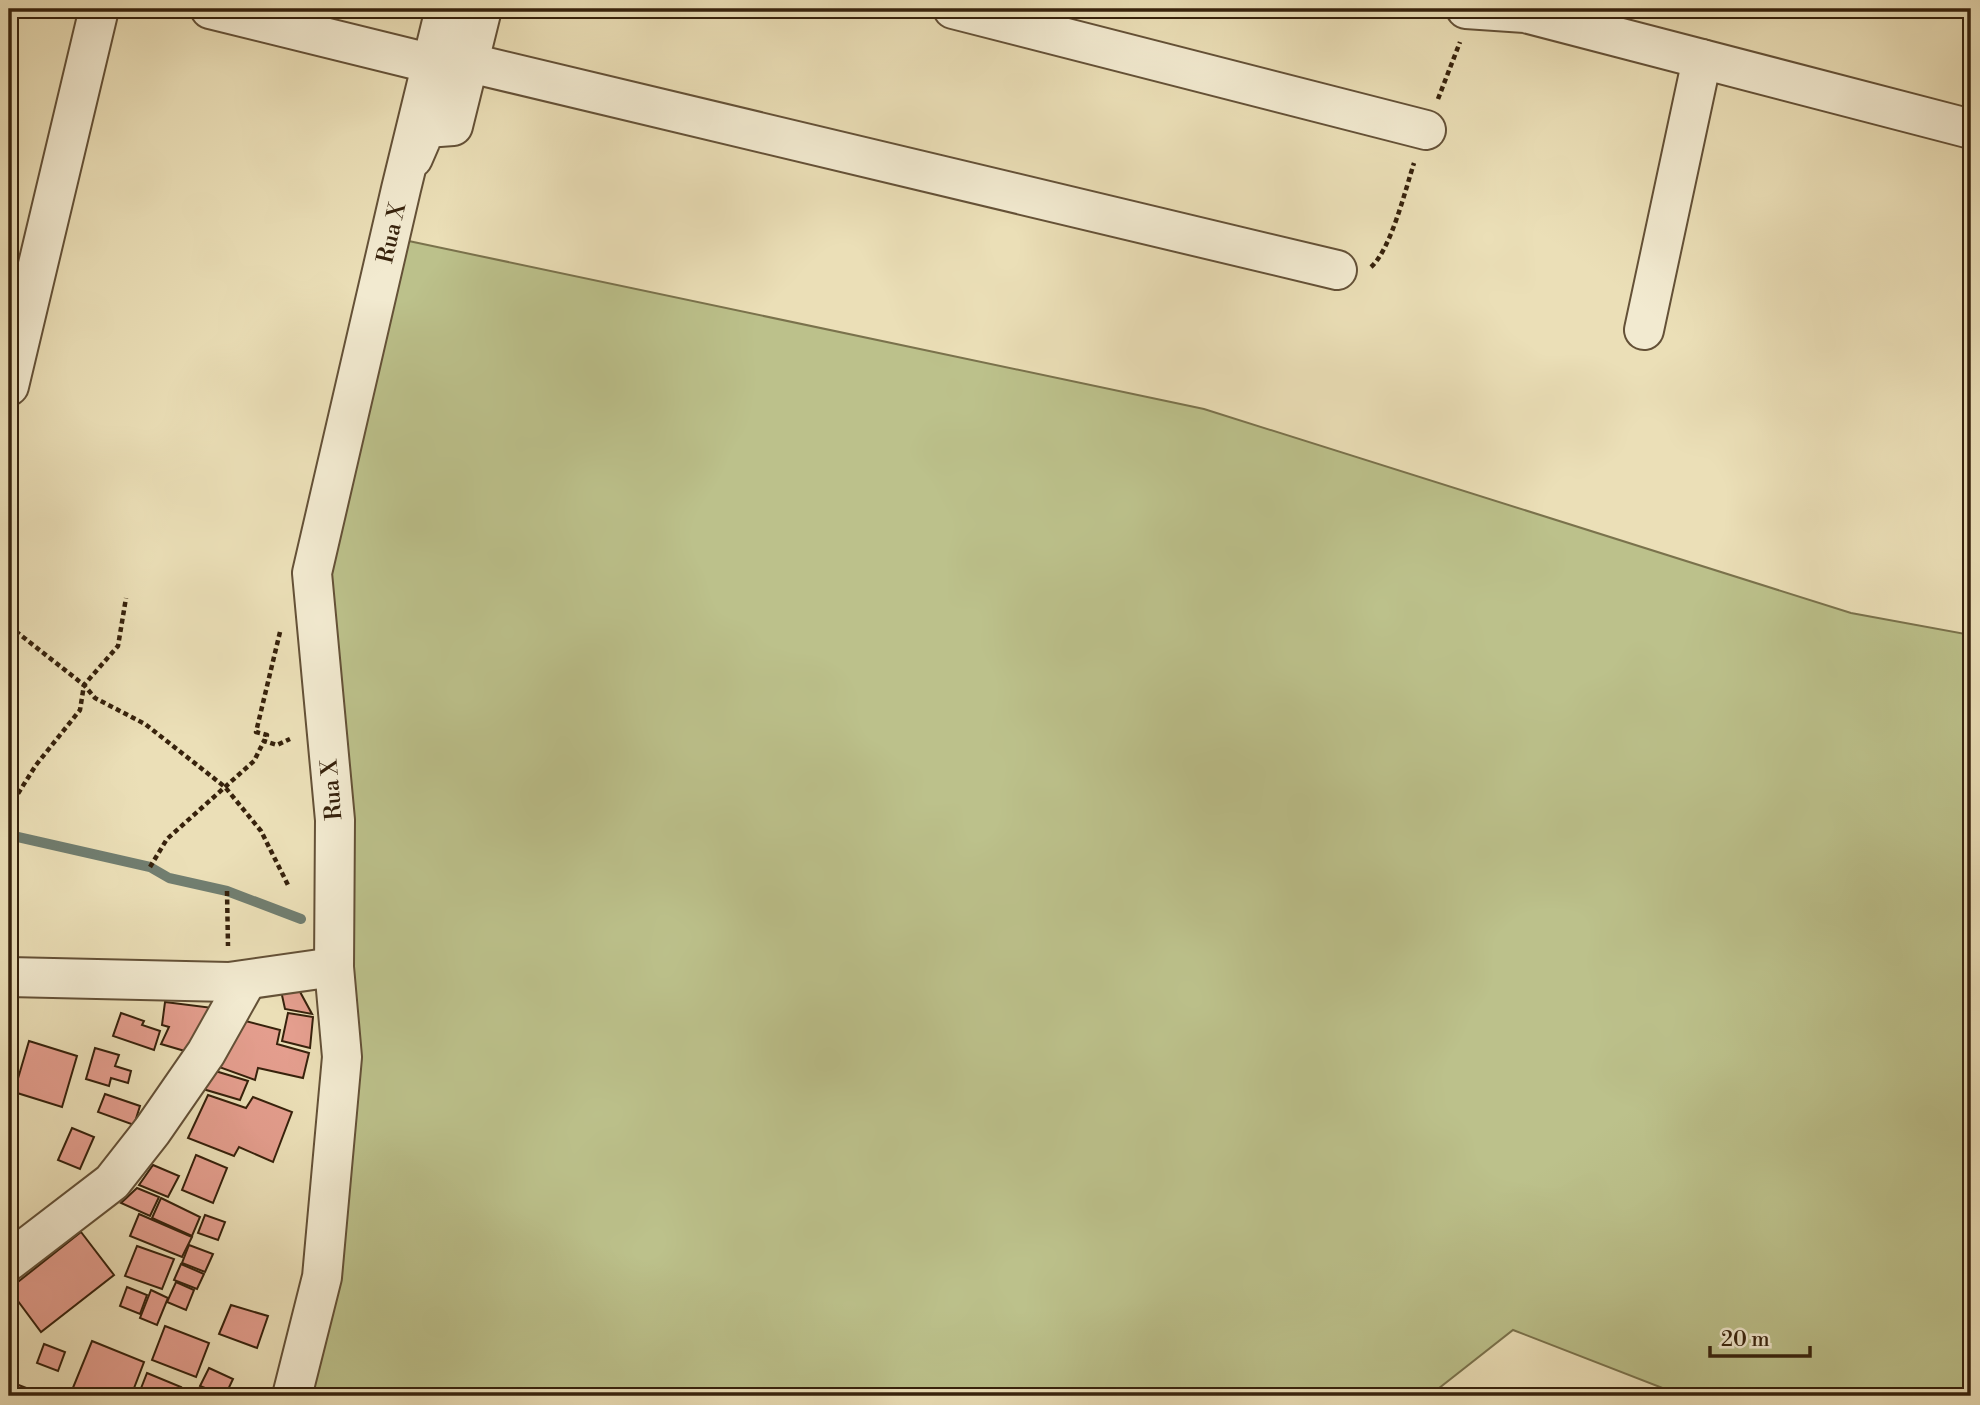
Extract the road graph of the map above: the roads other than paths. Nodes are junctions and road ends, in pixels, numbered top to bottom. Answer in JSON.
{"nodes":[{"id":1,"x":99,"y":9,"type":"edge"},
{"id":2,"x":210,"y":9,"type":"edge"},
{"id":3,"x":445,"y":9,"type":"edge"},
{"id":4,"x":482,"y":9,"type":"edge"},
{"id":5,"x":953,"y":9,"type":"edge"},
{"id":6,"x":1466,"y":9,"type":"edge"},
{"id":7,"x":1526,"y":11,"type":"edge"},
{"id":8,"x":1702,"y":59,"type":"junction"},
{"id":9,"x":451,"y":64,"type":"junction"},
{"id":10,"x":1971,"y":129,"type":"edge"},
{"id":11,"x":1426,"y":130,"type":"dead end"},
{"id":12,"x":1337,"y":270,"type":"dead end"},
{"id":13,"x":1644,"y":331,"type":"dead end"},
{"id":14,"x":9,"y":386,"type":"edge"},
{"id":15,"x":334,"y":967,"type":"junction"},
{"id":16,"x":9,"y":977,"type":"edge"},
{"id":17,"x":238,"y":981,"type":"junction"},
{"id":18,"x":12,"y":1255,"type":"edge"},
{"id":19,"x":292,"y":1396,"type":"edge"}],
"edges":[{"from":1,"to":14,"type":"street"},
{"from":2,"to":9,"type":"street"},
{"from":3,"to":9,"type":"street","name":"Rua X"},
{"from":4,"to":9,"type":"street","name":"Rua X"},
{"from":5,"to":11,"type":"street"},
{"from":6,"to":7,"type":"street"},
{"from":7,"to":8,"type":"street"},
{"from":8,"to":10,"type":"street"},
{"from":8,"to":13,"type":"street"},
{"from":9,"to":12,"type":"street"},
{"from":9,"to":15,"type":"street","name":"Rua X"},
{"from":15,"to":17,"type":"street"},
{"from":15,"to":19,"type":"street","name":"Rua X"},
{"from":16,"to":17,"type":"street"},
{"from":17,"to":18,"type":"street"}]}
